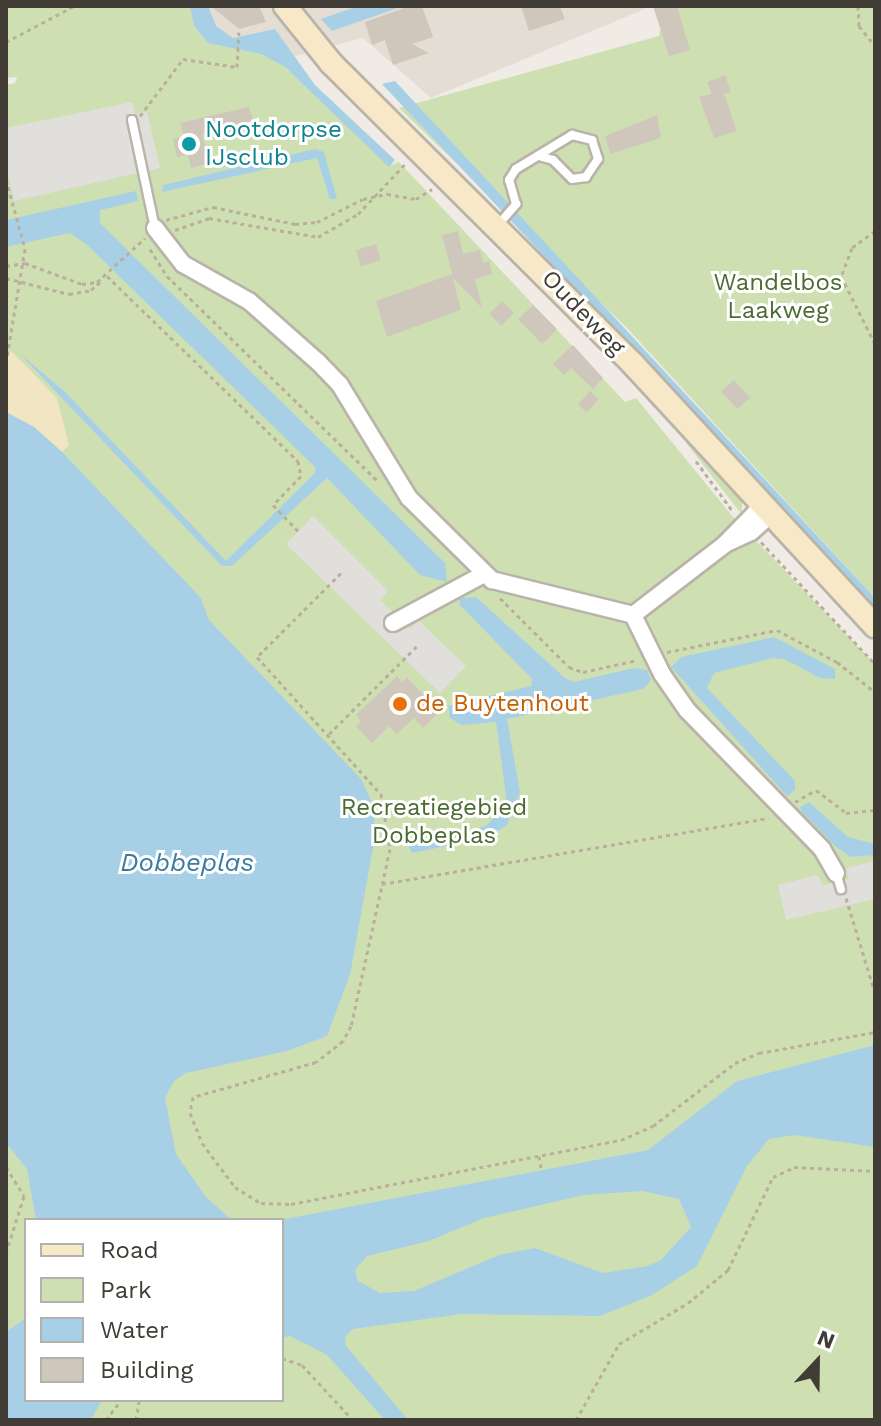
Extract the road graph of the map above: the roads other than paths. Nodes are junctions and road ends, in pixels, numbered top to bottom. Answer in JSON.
{"nodes":[{"id":1,"x":285,"y":6,"type":"edge"},
{"id":2,"x":132,"y":120,"type":"road end"},
{"id":3,"x":539,"y":156,"type":"junction"},
{"id":4,"x":502,"y":222,"type":"junction"},
{"id":5,"x":157,"y":232,"type":"joint"},
{"id":6,"x":766,"y":510,"type":"junction"},
{"id":7,"x":724,"y":545,"type":"junction"},
{"id":8,"x":484,"y":574,"type":"junction"},
{"id":9,"x":633,"y":615,"type":"junction"},
{"id":10,"x":393,"y":623,"type":"dead end"},
{"id":11,"x":875,"y":626,"type":"edge"},
{"id":12,"x":838,"y":881,"type":"dead end"}],
"edges":[{"from":1,"to":4,"type":"main road","name":"Oudeweg"},
{"from":2,"to":5,"type":"lane"},
{"from":3,"to":3,"type":"lane"},
{"from":3,"to":4,"type":"lane"},
{"from":4,"to":6,"type":"main road","name":"Oudeweg"},
{"from":5,"to":8,"type":"street"},
{"from":6,"to":7,"type":"street"},
{"from":6,"to":7,"type":"street"},
{"from":6,"to":11,"type":"main road","name":"Oudeweg"},
{"from":7,"to":9,"type":"street"},
{"from":8,"to":9,"type":"street"},
{"from":8,"to":10,"type":"street"},
{"from":9,"to":12,"type":"street"}]}
